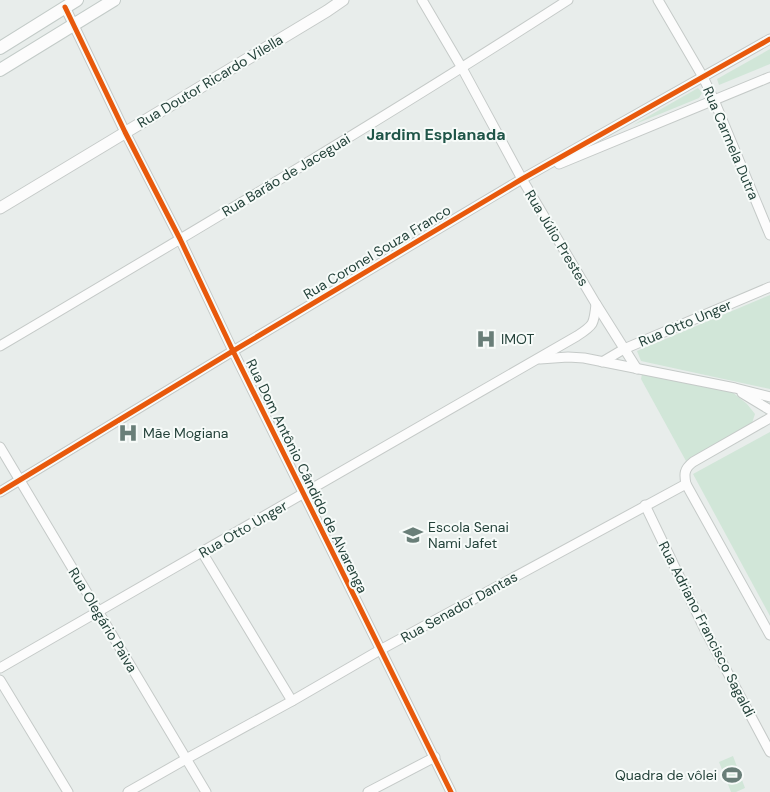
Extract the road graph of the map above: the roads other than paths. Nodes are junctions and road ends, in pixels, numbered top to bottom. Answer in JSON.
{"nodes":[{"id":1,"x":77,"y":0,"type":"edge"},
{"id":2,"x":114,"y":0,"type":"edge"},
{"id":3,"x":343,"y":0,"type":"edge"},
{"id":4,"x":422,"y":0,"type":"edge"},
{"id":5,"x":568,"y":0,"type":"edge"},
{"id":6,"x":658,"y":0,"type":"edge"},
{"id":7,"x":65,"y":7,"type":"junction"},
{"id":8,"x":74,"y":25,"type":"junction"},
{"id":9,"x":770,"y":39,"type":"edge"},
{"id":10,"x":0,"y":48,"type":"edge"},
{"id":11,"x":462,"y":68,"type":"junction"},
{"id":12,"x":0,"y":70,"type":"edge"},
{"id":13,"x":703,"y":77,"type":"junction"},
{"id":14,"x":770,"y":77,"type":"edge"},
{"id":15,"x":714,"y":100,"type":"junction"},
{"id":16,"x":125,"y":132,"type":"junction"},
{"id":17,"x":522,"y":179,"type":"junction"},
{"id":18,"x":0,"y":208,"type":"edge"},
{"id":19,"x":770,"y":235,"type":"edge"},
{"id":20,"x":180,"y":239,"type":"junction"},
{"id":21,"x":770,"y":288,"type":"edge"},
{"id":22,"x":596,"y":304,"type":"junction"},
{"id":23,"x":0,"y":346,"type":"edge"},
{"id":24,"x":624,"y":349,"type":"junction"},
{"id":25,"x":233,"y":351,"type":"junction"},
{"id":26,"x":537,"y":360,"type":"junction"},
{"id":27,"x":602,"y":362,"type":"junction"},
{"id":28,"x":637,"y":369,"type":"junction"},
{"id":29,"x":735,"y":388,"type":"junction"},
{"id":30,"x":770,"y":397,"type":"edge"},
{"id":31,"x":770,"y":410,"type":"edge"},
{"id":32,"x":770,"y":418,"type":"edge"},
{"id":33,"x":0,"y":447,"type":"edge"},
{"id":34,"x":20,"y":480,"type":"junction"},
{"id":35,"x":686,"y":484,"type":"junction"},
{"id":36,"x":0,"y":492,"type":"edge"},
{"id":37,"x":304,"y":493,"type":"junction"},
{"id":38,"x":645,"y":505,"type":"junction"},
{"id":39,"x":202,"y":552,"type":"junction"},
{"id":40,"x":98,"y":611,"type":"junction"},
{"id":41,"x":770,"y":634,"type":"edge"},
{"id":42,"x":380,"y":650,"type":"junction"},
{"id":43,"x":0,"y":668,"type":"edge"},
{"id":44,"x":0,"y":680,"type":"edge"},
{"id":45,"x":292,"y":701,"type":"junction"},
{"id":46,"x":770,"y":752,"type":"edge"},
{"id":47,"x":434,"y":757,"type":"junction"},
{"id":48,"x":186,"y":759,"type":"junction"},
{"id":49,"x":68,"y":792,"type":"edge"},
{"id":50,"x":128,"y":792,"type":"edge"},
{"id":51,"x":206,"y":792,"type":"edge"},
{"id":52,"x":368,"y":792,"type":"edge"},
{"id":53,"x":451,"y":792,"type":"edge"}],
"edges":[{"from":1,"to":7,"type":"main road"},
{"from":2,"to":8,"type":"main road"},
{"from":3,"to":16,"type":"street","name":"Rua Doutor Ricardo Vilella"},
{"from":4,"to":11,"type":"street","name":"Rua Júlio Prestes"},
{"from":5,"to":11,"type":"street","name":"Rua Barão de Jaceguai"},
{"from":6,"to":13,"type":"street","name":"Rua Carmela Dutra"},
{"from":7,"to":8,"type":"street","name":"Rua Dom Antônio Cândido de Alvarenga"},
{"from":7,"to":10,"type":"main road"},
{"from":8,"to":12,"type":"main road"},
{"from":8,"to":16,"type":"street","name":"Rua Dom Antônio Cândido de Alvarenga"},
{"from":9,"to":13,"type":"street","name":"Rua Coronel Souza Franco"},
{"from":11,"to":17,"type":"street","name":"Rua Júlio Prestes"},
{"from":11,"to":20,"type":"street","name":"Rua Barão de Jaceguai"},
{"from":13,"to":15,"type":"street","name":"Rua Carmela Dutra"},
{"from":13,"to":17,"type":"street","name":"Rua Coronel Souza Franco"},
{"from":14,"to":15,"type":"street"},
{"from":15,"to":17,"type":"street"},
{"from":15,"to":19,"type":"street","name":"Rua Carmela Dutra"},
{"from":16,"to":18,"type":"street","name":"Rua Doutor Ricardo Vilella"},
{"from":16,"to":20,"type":"street","name":"Rua Dom Antônio Cândido de Alvarenga"},
{"from":17,"to":22,"type":"street","name":"Rua Júlio Prestes"},
{"from":17,"to":25,"type":"street","name":"Rua Coronel Souza Franco"},
{"from":20,"to":23,"type":"street","name":"Rua Barão de Jaceguai"},
{"from":20,"to":25,"type":"street","name":"Rua Dom Antônio Cândido de Alvarenga"},
{"from":21,"to":24,"type":"street","name":"Rua Otto Unger"},
{"from":22,"to":24,"type":"street","name":"Rua Júlio Prestes"},
{"from":22,"to":26,"type":"street","name":"Rua Otto Unger"},
{"from":24,"to":27,"type":"street","name":"Rua Otto Unger"},
{"from":24,"to":28,"type":"street","name":"Rua Júlio Prestes"},
{"from":25,"to":34,"type":"street","name":"Rua Coronel Souza Franco"},
{"from":25,"to":37,"type":"street","name":"Rua Dom Antônio Cândido de Alvarenga"},
{"from":26,"to":27,"type":"street","name":"Rua Otto Unger"},
{"from":26,"to":37,"type":"street","name":"Rua Otto Unger"},
{"from":27,"to":28,"type":"street","name":"Rua Otto Unger"},
{"from":28,"to":29,"type":"street","name":"Rua Otto Unger"},
{"from":29,"to":30,"type":"street","name":"Rua Otto Unger"},
{"from":29,"to":31,"type":"street"},
{"from":32,"to":35,"type":"street"},
{"from":33,"to":34,"type":"street","name":"Rua Olegário Paiva"},
{"from":34,"to":36,"type":"street","name":"Rua Coronel Souza Franco"},
{"from":34,"to":40,"type":"street","name":"Rua Olegário Paiva"},
{"from":35,"to":38,"type":"street","name":"Rua Senador Dantas"},
{"from":35,"to":41,"type":"street"},
{"from":37,"to":39,"type":"street","name":"Rua Otto Unger"},
{"from":37,"to":42,"type":"street","name":"Rua Dom Antônio Cândido de Alvarenga"},
{"from":38,"to":42,"type":"street","name":"Rua Senador Dantas"},
{"from":38,"to":46,"type":"street","name":"Rua Adriano Francisco Sagaldi"},
{"from":39,"to":40,"type":"street","name":"Rua Otto Unger"},
{"from":39,"to":45,"type":"street"},
{"from":40,"to":43,"type":"street","name":"Rua Otto Unger"},
{"from":40,"to":48,"type":"street","name":"Rua Olegário Paiva"},
{"from":42,"to":45,"type":"street","name":"Rua Senador Dantas"},
{"from":42,"to":47,"type":"street","name":"Rua Dom Antônio Cândido de Alvarenga"},
{"from":44,"to":49,"type":"street"},
{"from":45,"to":48,"type":"street","name":"Rua Senador Dantas"},
{"from":47,"to":52,"type":"street"},
{"from":47,"to":53,"type":"street","name":"Rua Dom Antônio Cândido de Alvarenga"},
{"from":48,"to":50,"type":"street","name":"Rua Senador Dantas"},
{"from":48,"to":51,"type":"street","name":"Rua Olegário Paiva"}]}
